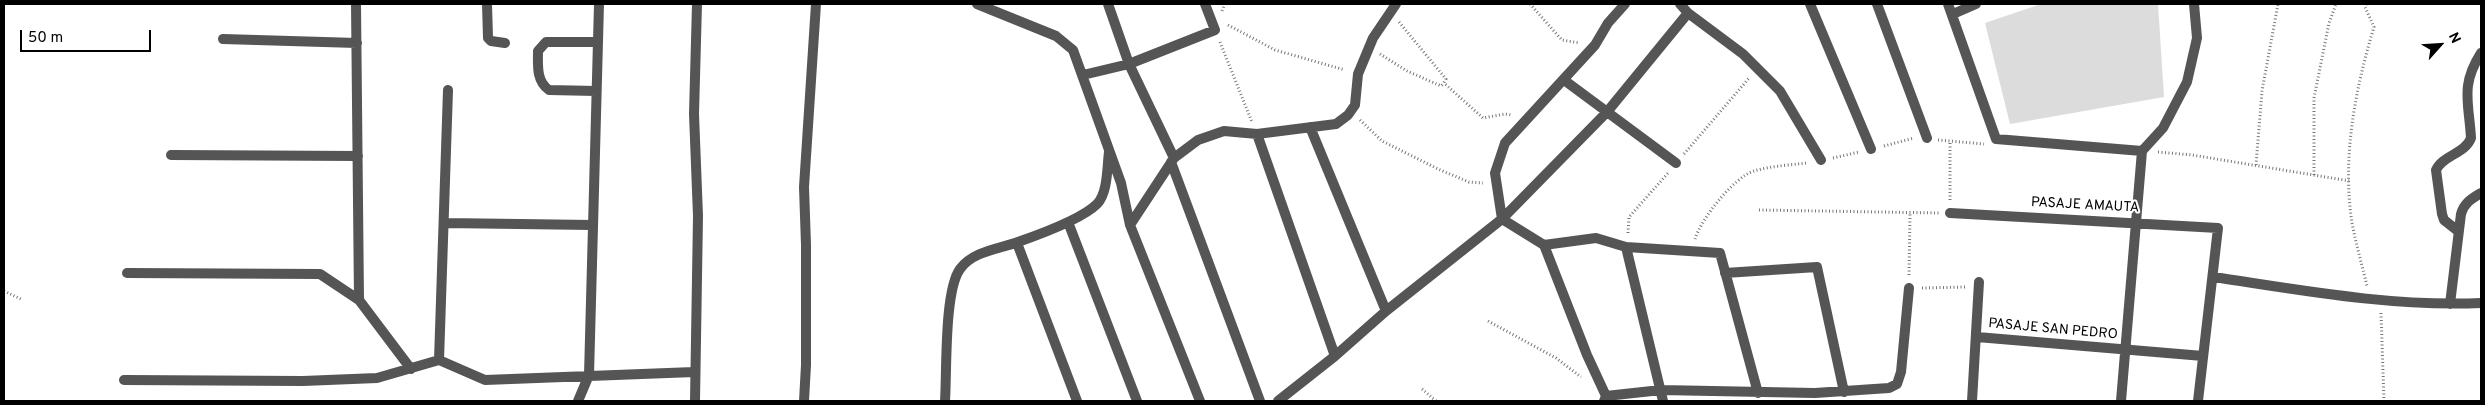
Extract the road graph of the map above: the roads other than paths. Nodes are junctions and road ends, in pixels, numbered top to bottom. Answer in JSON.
{"nodes":[{"id":1,"x":356,"y":4,"type":"edge"},
{"id":2,"x":486,"y":4,"type":"edge"},
{"id":3,"x":599,"y":4,"type":"edge"},
{"id":4,"x":697,"y":4,"type":"edge"},
{"id":5,"x":816,"y":4,"type":"edge"},
{"id":6,"x":977,"y":4,"type":"edge"},
{"id":7,"x":1108,"y":4,"type":"edge"},
{"id":8,"x":1204,"y":4,"type":"edge"},
{"id":9,"x":1625,"y":4,"type":"edge"},
{"id":10,"x":1680,"y":4,"type":"edge"},
{"id":11,"x":1810,"y":4,"type":"edge"},
{"id":12,"x":1877,"y":4,"type":"edge"},
{"id":13,"x":1948,"y":4,"type":"edge"},
{"id":14,"x":1976,"y":4,"type":"edge"},
{"id":15,"x":2194,"y":4,"type":"edge"},
{"id":16,"x":1393,"y":8,"type":"edge"},
{"id":17,"x":1688,"y":13,"type":"junction"},
{"id":18,"x":1952,"y":14,"type":"junction"},
{"id":19,"x":223,"y":39,"type":"dead end"},
{"id":20,"x":598,"y":42,"type":"junction"},
{"id":21,"x":357,"y":43,"type":"junction"},
{"id":22,"x":505,"y":43,"type":"dead end"},
{"id":23,"x":2481,"y":53,"type":"edge"},
{"id":24,"x":1128,"y":64,"type":"junction"},
{"id":25,"x":1083,"y":75,"type":"junction"},
{"id":26,"x":1564,"y":80,"type":"junction"},
{"id":27,"x":448,"y":90,"type":"dead end"},
{"id":28,"x":596,"y":91,"type":"junction"},
{"id":29,"x":1607,"y":112,"type":"junction"},
{"id":30,"x":1310,"y":128,"type":"junction"},
{"id":31,"x":1257,"y":134,"type":"junction"},
{"id":32,"x":1927,"y":138,"type":"dead end"},
{"id":33,"x":1871,"y":149,"type":"dead end"},
{"id":34,"x":2142,"y":151,"type":"junction"},
{"id":35,"x":1109,"y":152,"type":"junction"},
{"id":36,"x":171,"y":155,"type":"dead end"},
{"id":37,"x":358,"y":156,"type":"junction"},
{"id":38,"x":1172,"y":160,"type":"junction"},
{"id":39,"x":1821,"y":160,"type":"dead end"},
{"id":40,"x":1676,"y":163,"type":"dead end"},
{"id":41,"x":2481,"y":194,"type":"edge"},
{"id":42,"x":1950,"y":213,"type":"road end"},
{"id":43,"x":1502,"y":219,"type":"junction"},
{"id":44,"x":1068,"y":222,"type":"junction"},
{"id":45,"x":445,"y":223,"type":"junction"},
{"id":46,"x":2137,"y":223,"type":"junction"},
{"id":47,"x":592,"y":225,"type":"junction"},
{"id":48,"x":1130,"y":225,"type":"junction"},
{"id":49,"x":2458,"y":231,"type":"junction"},
{"id":50,"x":1017,"y":243,"type":"junction"},
{"id":51,"x":1544,"y":245,"type":"junction"},
{"id":52,"x":1626,"y":246,"type":"junction"},
{"id":53,"x":127,"y":273,"type":"dead end"},
{"id":54,"x":1725,"y":273,"type":"junction"},
{"id":55,"x":2213,"y":277,"type":"junction"},
{"id":56,"x":1979,"y":285,"type":"road end"},
{"id":57,"x":1909,"y":288,"type":"road end"},
{"id":58,"x":359,"y":300,"type":"junction"},
{"id":59,"x":2481,"y":303,"type":"edge"},
{"id":60,"x":2450,"y":304,"type":"junction"},
{"id":61,"x":1386,"y":311,"type":"junction"},
{"id":62,"x":1977,"y":337,"type":"junction"},
{"id":63,"x":2127,"y":351,"type":"junction"},
{"id":64,"x":1335,"y":356,"type":"junction"},
{"id":65,"x":2204,"y":356,"type":"junction"},
{"id":66,"x":439,"y":360,"type":"junction"},
{"id":67,"x":411,"y":369,"type":"junction"},
{"id":68,"x":694,"y":372,"type":"junction"},
{"id":69,"x":589,"y":375,"type":"junction"},
{"id":70,"x":124,"y":380,"type":"dead end"},
{"id":71,"x":1661,"y":390,"type":"junction"},
{"id":72,"x":1844,"y":392,"type":"junction"},
{"id":73,"x":1758,"y":393,"type":"junction"},
{"id":74,"x":1605,"y":399,"type":"edge"},
{"id":75,"x":578,"y":401,"type":"edge"},
{"id":76,"x":695,"y":401,"type":"edge"},
{"id":77,"x":804,"y":401,"type":"edge"},
{"id":78,"x":945,"y":401,"type":"edge"},
{"id":79,"x":1077,"y":401,"type":"edge"},
{"id":80,"x":1137,"y":401,"type":"edge"},
{"id":81,"x":1200,"y":401,"type":"edge"},
{"id":82,"x":1260,"y":401,"type":"edge"},
{"id":83,"x":1278,"y":401,"type":"edge"},
{"id":84,"x":1663,"y":401,"type":"edge"},
{"id":85,"x":1972,"y":401,"type":"edge"},
{"id":86,"x":2121,"y":401,"type":"edge"},
{"id":87,"x":2198,"y":401,"type":"edge"}],
"edges":[{"from":1,"to":21,"type":"street"},
{"from":2,"to":22,"type":"street"},
{"from":3,"to":20,"type":"street"},
{"from":4,"to":68,"type":"street"},
{"from":5,"to":77,"type":"street"},
{"from":6,"to":25,"type":"street"},
{"from":7,"to":24,"type":"street"},
{"from":8,"to":24,"type":"street"},
{"from":9,"to":26,"type":"street"},
{"from":10,"to":17,"type":"street"},
{"from":11,"to":33,"type":"street"},
{"from":12,"to":32,"type":"street"},
{"from":13,"to":18,"type":"street"},
{"from":14,"to":18,"type":"street"},
{"from":15,"to":34,"type":"street"},
{"from":16,"to":30,"type":"street"},
{"from":17,"to":29,"type":"street"},
{"from":17,"to":39,"type":"street"},
{"from":18,"to":34,"type":"street"},
{"from":19,"to":21,"type":"street"},
{"from":20,"to":28,"type":"street"},
{"from":20,"to":28,"type":"street"},
{"from":21,"to":37,"type":"street"},
{"from":23,"to":49,"type":"street"},
{"from":24,"to":25,"type":"street"},
{"from":24,"to":38,"type":"street"},
{"from":25,"to":35,"type":"street"},
{"from":26,"to":29,"type":"street"},
{"from":26,"to":43,"type":"street"},
{"from":27,"to":45,"type":"street"},
{"from":28,"to":47,"type":"street"},
{"from":29,"to":40,"type":"street"},
{"from":29,"to":43,"type":"street"},
{"from":30,"to":31,"type":"street"},
{"from":30,"to":61,"type":"street"},
{"from":31,"to":38,"type":"street"},
{"from":31,"to":64,"type":"street"},
{"from":34,"to":46,"type":"street"},
{"from":35,"to":44,"type":"street"},
{"from":35,"to":48,"type":"street"},
{"from":36,"to":37,"type":"street"},
{"from":37,"to":58,"type":"street"},
{"from":38,"to":48,"type":"street"},
{"from":38,"to":82,"type":"street"},
{"from":41,"to":49,"type":"street"},
{"from":42,"to":46,"type":"street","name":"PASAJE AMAUTA"},
{"from":43,"to":51,"type":"street"},
{"from":43,"to":61,"type":"street"},
{"from":44,"to":50,"type":"street"},
{"from":44,"to":80,"type":"street"},
{"from":45,"to":47,"type":"street"},
{"from":45,"to":66,"type":"street"},
{"from":46,"to":55,"type":"street","name":"PASAJE AMAUTA"},
{"from":46,"to":63,"type":"street"},
{"from":47,"to":69,"type":"street"},
{"from":48,"to":81,"type":"street"},
{"from":49,"to":60,"type":"street"},
{"from":50,"to":78,"type":"street"},
{"from":50,"to":79,"type":"street"},
{"from":51,"to":52,"type":"street"},
{"from":51,"to":74,"type":"street"},
{"from":52,"to":54,"type":"street"},
{"from":52,"to":71,"type":"street"},
{"from":53,"to":58,"type":"street"},
{"from":54,"to":72,"type":"street"},
{"from":54,"to":73,"type":"street"},
{"from":55,"to":60,"type":"street"},
{"from":55,"to":65,"type":"street"},
{"from":56,"to":62,"type":"street"},
{"from":57,"to":72,"type":"street"},
{"from":58,"to":67,"type":"street"},
{"from":59,"to":60,"type":"street"},
{"from":61,"to":64,"type":"street"},
{"from":62,"to":63,"type":"street","name":"PASAJE SAN PEDRO"},
{"from":62,"to":85,"type":"street"},
{"from":63,"to":65,"type":"street","name":"PASAJE SAN PEDRO"},
{"from":63,"to":86,"type":"street"},
{"from":64,"to":83,"type":"street"},
{"from":65,"to":87,"type":"street"},
{"from":66,"to":67,"type":"street"},
{"from":66,"to":69,"type":"street"},
{"from":67,"to":70,"type":"street"},
{"from":68,"to":69,"type":"street"},
{"from":68,"to":76,"type":"street"},
{"from":69,"to":75,"type":"street"},
{"from":71,"to":73,"type":"street"},
{"from":71,"to":74,"type":"street"},
{"from":71,"to":84,"type":"street"},
{"from":72,"to":73,"type":"street"}]}
